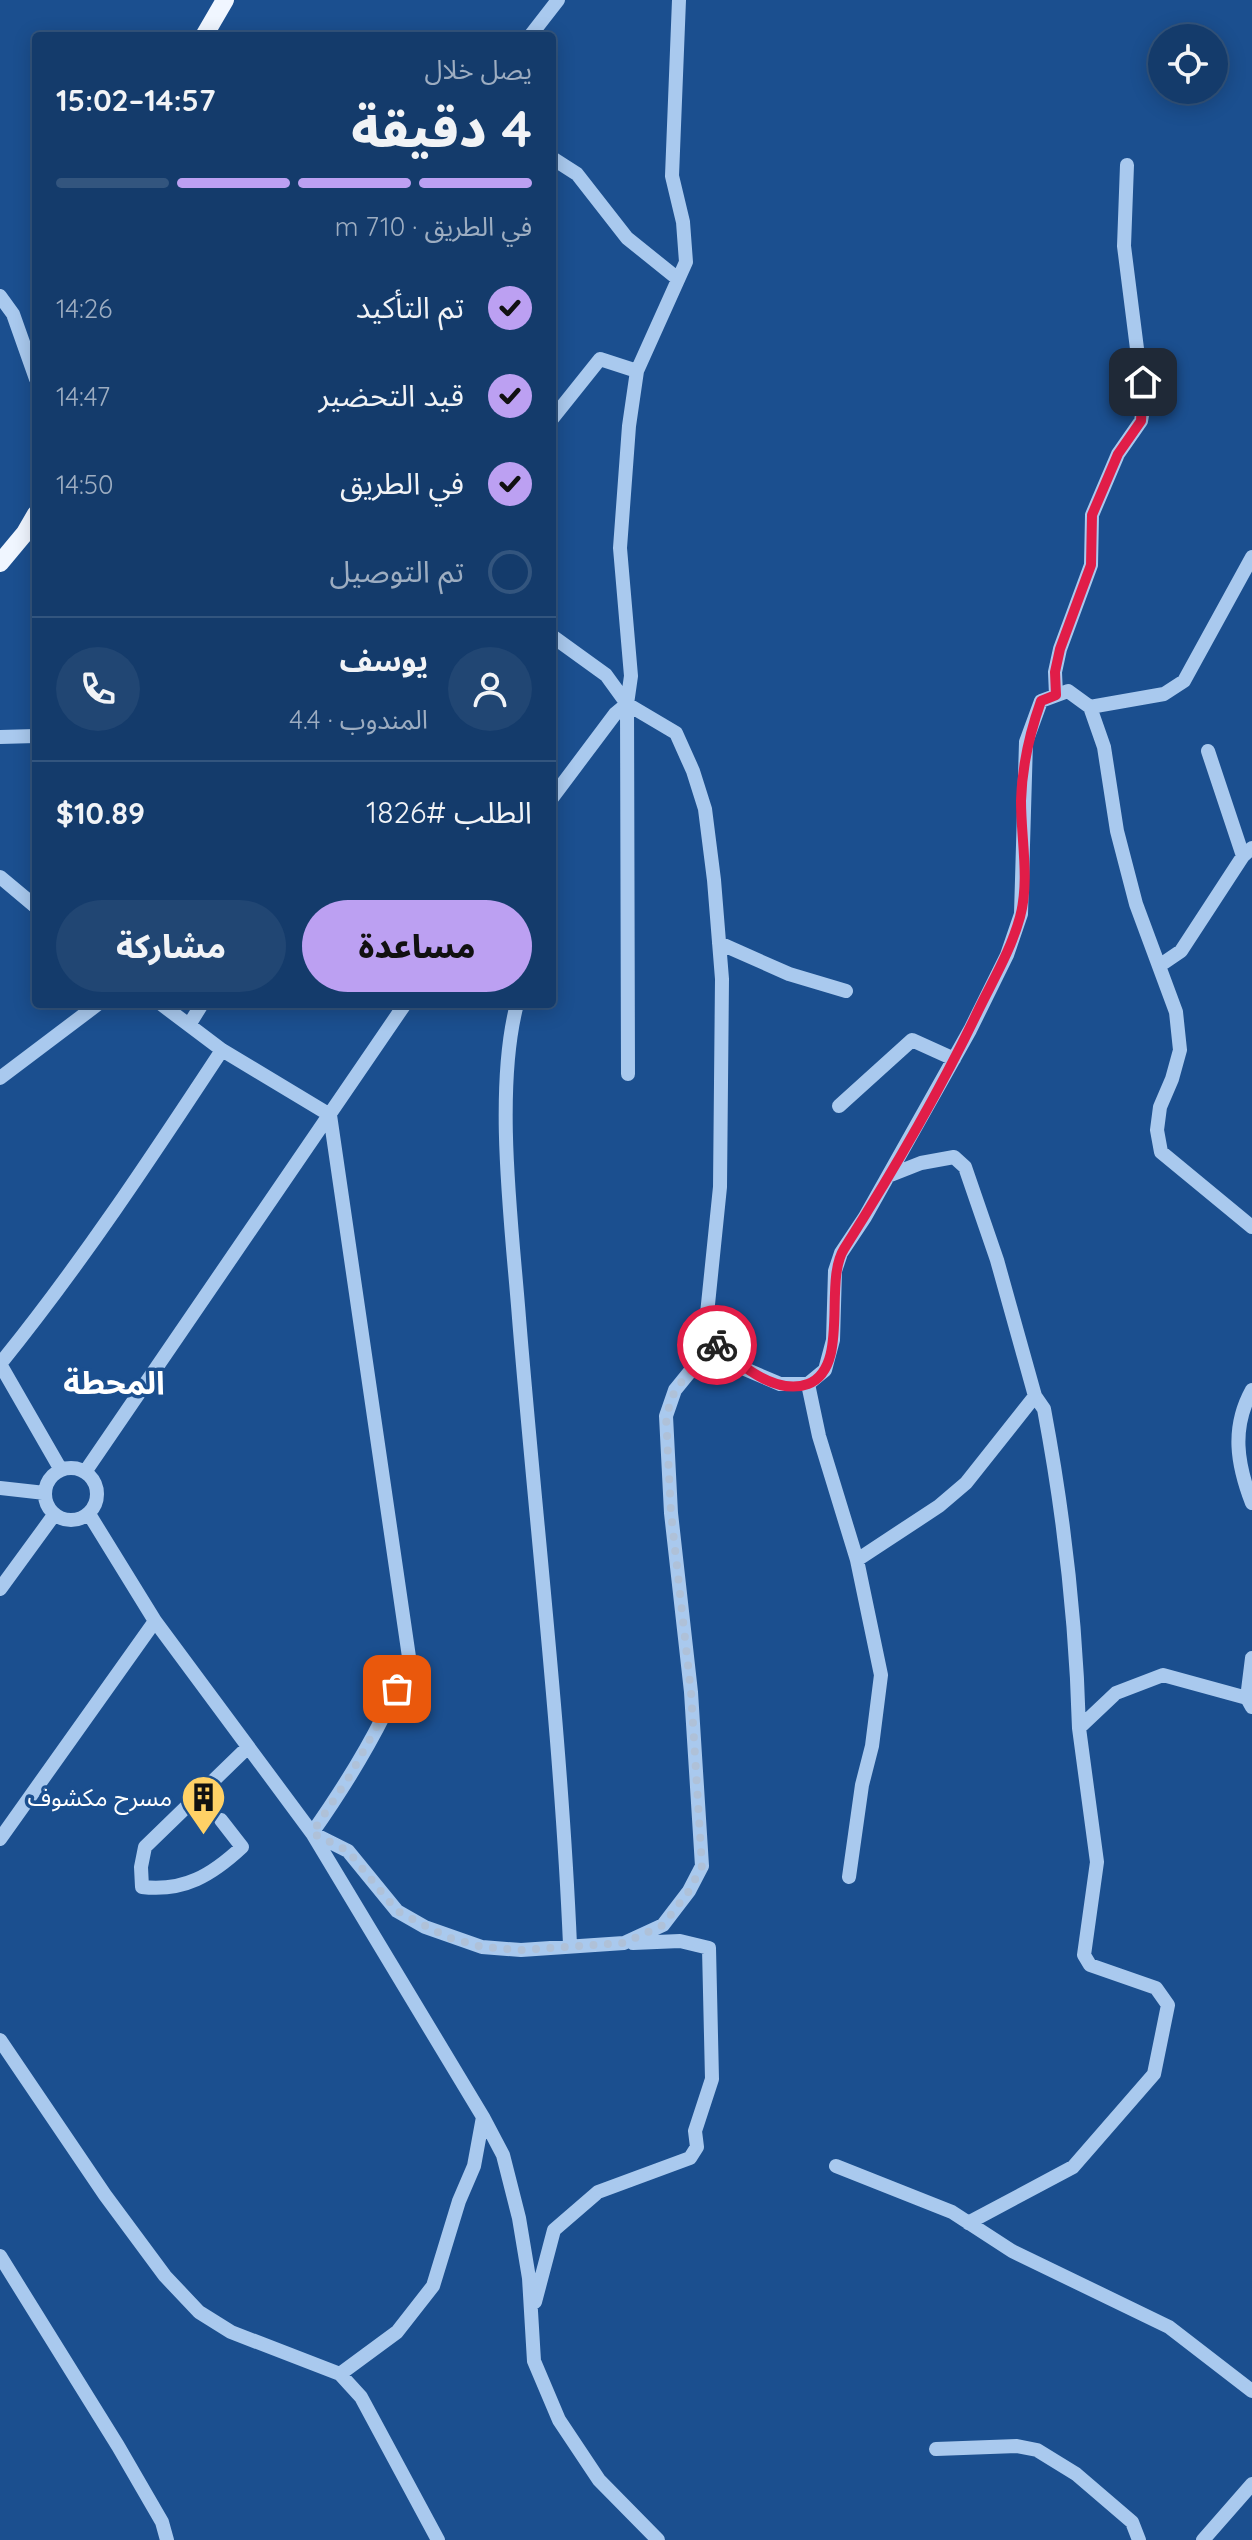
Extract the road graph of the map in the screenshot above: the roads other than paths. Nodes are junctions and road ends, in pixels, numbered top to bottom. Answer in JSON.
{"nodes":[{"id":1,"x":225,"y":0,"type":"edge"},
{"id":2,"x":558,"y":0,"type":"edge"},
{"id":3,"x":679,"y":0,"type":"edge"},
{"id":4,"x":206,"y":32,"type":"edge"},
{"id":5,"x":533,"y":32,"type":"edge"},
{"id":6,"x":556,"y":161,"type":"edge"},
{"id":7,"x":1127,"y":165,"type":"dead end"},
{"id":8,"x":678,"y":279,"type":"junction"},
{"id":9,"x":0,"y":296,"type":"edge"},
{"id":10,"x":32,"y":368,"type":"edge"},
{"id":11,"x":637,"y":371,"type":"junction"},
{"id":12,"x":556,"y":414,"type":"edge"},
{"id":13,"x":31,"y":538,"type":"edge"},
{"id":14,"x":1252,"y":557,"type":"edge"},
{"id":15,"x":0,"y":563,"type":"edge"},
{"id":16,"x":556,"y":639,"type":"edge"},
{"id":17,"x":1056,"y":695,"type":"junction"},
{"id":18,"x":627,"y":704,"type":"junction"},
{"id":19,"x":1090,"y":707,"type":"junction"},
{"id":20,"x":32,"y":736,"type":"edge"},
{"id":21,"x":0,"y":737,"type":"edge"},
{"id":22,"x":1208,"y":751,"type":"dead end"},
{"id":23,"x":556,"y":793,"type":"edge"},
{"id":24,"x":1247,"y":852,"type":"edge"},
{"id":25,"x":0,"y":877,"type":"edge"},
{"id":26,"x":32,"y":904,"type":"edge"},
{"id":27,"x":719,"y":943,"type":"junction"},
{"id":28,"x":1159,"y":966,"type":"junction"},
{"id":29,"x":846,"y":991,"type":"dead end"},
{"id":30,"x":93,"y":1008,"type":"edge"},
{"id":31,"x":166,"y":1008,"type":"edge"},
{"id":32,"x":200,"y":1008,"type":"edge"},
{"id":33,"x":402,"y":1008,"type":"edge"},
{"id":34,"x":516,"y":1008,"type":"edge"},
{"id":35,"x":189,"y":1025,"type":"junction"},
{"id":36,"x":222,"y":1050,"type":"junction"},
{"id":37,"x":954,"y":1059,"type":"junction"},
{"id":38,"x":628,"y":1074,"type":"dead end"},
{"id":39,"x":0,"y":1078,"type":"edge"},
{"id":40,"x":839,"y":1106,"type":"dead end"},
{"id":41,"x":330,"y":1115,"type":"junction"},
{"id":42,"x":888,"y":1176,"type":"junction"},
{"id":43,"x":1252,"y":1227,"type":"edge"},
{"id":44,"x":714,"y":1342,"type":"junction"},
{"id":45,"x":0,"y":1364,"type":"edge"},
{"id":46,"x":808,"y":1384,"type":"junction"},
{"id":47,"x":1252,"y":1390,"type":"edge"},
{"id":48,"x":1035,"y":1396,"type":"junction"},
{"id":49,"x":61,"y":1470,"type":"junction"},
{"id":50,"x":85,"y":1472,"type":"junction"},
{"id":51,"x":0,"y":1488,"type":"edge"},
{"id":52,"x":45,"y":1493,"type":"junction"},
{"id":53,"x":1252,"y":1503,"type":"edge"},
{"id":54,"x":89,"y":1514,"type":"junction"},
{"id":55,"x":54,"y":1515,"type":"junction"},
{"id":56,"x":857,"y":1560,"type":"junction"},
{"id":57,"x":0,"y":1589,"type":"edge"},
{"id":58,"x":155,"y":1621,"type":"junction"},
{"id":59,"x":1252,"y":1658,"type":"edge"},
{"id":60,"x":1249,"y":1702,"type":"edge"},
{"id":61,"x":1079,"y":1728,"type":"junction"},
{"id":62,"x":247,"y":1748,"type":"junction"},
{"id":63,"x":221,"y":1820,"type":"dead end"},
{"id":64,"x":312,"y":1833,"type":"junction"},
{"id":65,"x":0,"y":1839,"type":"edge"},
{"id":66,"x":849,"y":1877,"type":"dead end"},
{"id":67,"x":624,"y":1943,"type":"junction"},
{"id":68,"x":570,"y":1945,"type":"junction"},
{"id":69,"x":0,"y":2040,"type":"edge"},
{"id":70,"x":483,"y":2117,"type":"junction"},
{"id":71,"x":836,"y":2166,"type":"dead end"},
{"id":72,"x":968,"y":2223,"type":"junction"},
{"id":73,"x":0,"y":2256,"type":"edge"},
{"id":74,"x":532,"y":2311,"type":"junction"},
{"id":75,"x":340,"y":2374,"type":"junction"},
{"id":76,"x":1252,"y":2391,"type":"edge"},
{"id":77,"x":936,"y":2449,"type":"dead end"},
{"id":78,"x":1252,"y":2484,"type":"edge"},
{"id":79,"x":167,"y":2540,"type":"edge"},
{"id":80,"x":438,"y":2540,"type":"edge"},
{"id":81,"x":658,"y":2540,"type":"edge"},
{"id":82,"x":1139,"y":2540,"type":"edge"},
{"id":83,"x":1203,"y":2540,"type":"edge"}],
"edges":[{"from":1,"to":4,"type":"main road"},
{"from":2,"to":5,"type":"street"},
{"from":3,"to":8,"type":"street"},
{"from":6,"to":8,"type":"street"},
{"from":7,"to":17,"type":"street"},
{"from":8,"to":11,"type":"street"},
{"from":9,"to":10,"type":"street"},
{"from":11,"to":12,"type":"street"},
{"from":11,"to":18,"type":"street"},
{"from":13,"to":15,"type":"main road"},
{"from":14,"to":19,"type":"street"},
{"from":16,"to":18,"type":"street"},
{"from":17,"to":19,"type":"street"},
{"from":17,"to":37,"type":"street"},
{"from":18,"to":23,"type":"street"},
{"from":18,"to":27,"type":"street"},
{"from":18,"to":38,"type":"street"},
{"from":19,"to":28,"type":"street"},
{"from":20,"to":21,"type":"street"},
{"from":22,"to":24,"type":"street"},
{"from":24,"to":28,"type":"street"},
{"from":25,"to":26,"type":"street"},
{"from":27,"to":29,"type":"street"},
{"from":27,"to":44,"type":"street"},
{"from":28,"to":43,"type":"street"},
{"from":30,"to":39,"type":"street"},
{"from":31,"to":35,"type":"street"},
{"from":32,"to":35,"type":"street"},
{"from":33,"to":41,"type":"street"},
{"from":34,"to":68,"type":"street"},
{"from":35,"to":36,"type":"street"},
{"from":36,"to":41,"type":"street"},
{"from":36,"to":45,"type":"street"},
{"from":37,"to":40,"type":"street"},
{"from":37,"to":42,"type":"street"},
{"from":41,"to":50,"type":"street"},
{"from":41,"to":64,"type":"street"},
{"from":42,"to":46,"type":"street"},
{"from":42,"to":48,"type":"street"},
{"from":44,"to":46,"type":"street"},
{"from":44,"to":67,"type":"street"},
{"from":45,"to":49,"type":"street"},
{"from":46,"to":56,"type":"street"},
{"from":47,"to":53,"type":"street"},
{"from":48,"to":56,"type":"street"},
{"from":48,"to":61,"type":"street"},
{"from":49,"to":50,"type":"street"},
{"from":49,"to":52,"type":"street"},
{"from":50,"to":54,"type":"street"},
{"from":51,"to":52,"type":"street"},
{"from":52,"to":55,"type":"street"},
{"from":54,"to":55,"type":"street"},
{"from":54,"to":58,"type":"street"},
{"from":55,"to":57,"type":"street"},
{"from":56,"to":66,"type":"street"},
{"from":58,"to":62,"type":"street"},
{"from":58,"to":65,"type":"street"},
{"from":59,"to":60,"type":"street"},
{"from":60,"to":61,"type":"street"},
{"from":61,"to":72,"type":"street"},
{"from":62,"to":63,"type":"street"},
{"from":62,"to":64,"type":"street"},
{"from":64,"to":68,"type":"street"},
{"from":64,"to":70,"type":"street"},
{"from":67,"to":68,"type":"street"},
{"from":67,"to":74,"type":"street"},
{"from":69,"to":75,"type":"street"},
{"from":70,"to":74,"type":"street"},
{"from":70,"to":75,"type":"street"},
{"from":71,"to":72,"type":"street"},
{"from":72,"to":76,"type":"street"},
{"from":73,"to":79,"type":"street"},
{"from":74,"to":81,"type":"street"},
{"from":75,"to":80,"type":"street"},
{"from":77,"to":82,"type":"street"},
{"from":78,"to":83,"type":"street"}]}
